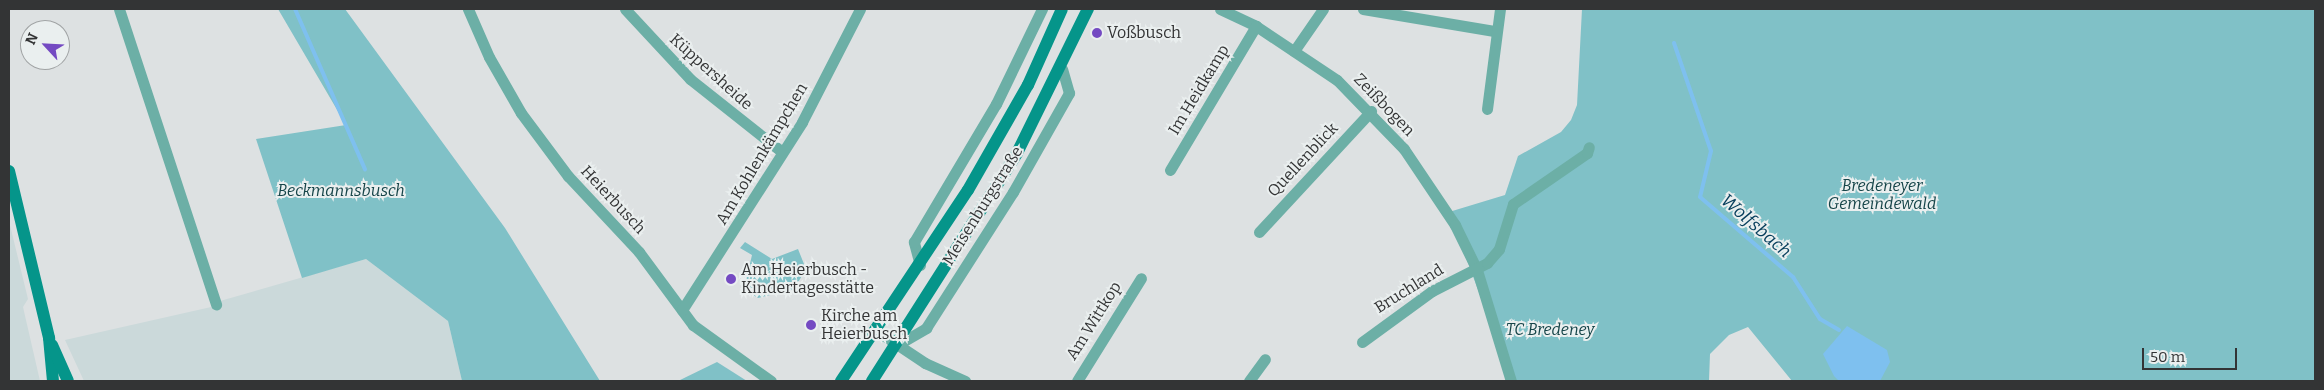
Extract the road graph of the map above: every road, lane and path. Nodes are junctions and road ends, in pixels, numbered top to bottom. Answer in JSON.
{"nodes":[{"id":1,"x":119,"y":9,"type":"edge"},
{"id":2,"x":468,"y":9,"type":"edge"},
{"id":3,"x":626,"y":9,"type":"edge"},
{"id":4,"x":860,"y":9,"type":"edge"},
{"id":5,"x":1042,"y":9,"type":"edge"},
{"id":6,"x":1062,"y":9,"type":"edge"},
{"id":7,"x":1088,"y":9,"type":"edge"},
{"id":8,"x":1220,"y":9,"type":"edge"},
{"id":9,"x":1323,"y":9,"type":"edge"},
{"id":10,"x":1363,"y":9,"type":"edge"},
{"id":11,"x":1500,"y":9,"type":"edge"},
{"id":12,"x":1423,"y":14,"type":"edge"},
{"id":13,"x":1256,"y":26,"type":"junction"},
{"id":14,"x":1494,"y":31,"type":"junction"},
{"id":15,"x":1294,"y":51,"type":"junction"},
{"id":16,"x":1062,"y":69,"type":"junction"},
{"id":17,"x":1486,"y":109,"type":"dead end"},
{"id":18,"x":1371,"y":111,"type":"junction"},
{"id":19,"x":1590,"y":147,"type":"dead end"},
{"id":20,"x":782,"y":152,"type":"junction"},
{"id":21,"x":1170,"y":170,"type":"dead end"},
{"id":22,"x":9,"y":171,"type":"edge"},
{"id":23,"x":1258,"y":232,"type":"dead end"},
{"id":24,"x":920,"y":265,"type":"junction"},
{"id":25,"x":1477,"y":270,"type":"junction"},
{"id":26,"x":1140,"y":278,"type":"dead end"},
{"id":27,"x":216,"y":304,"type":"dead end"},
{"id":28,"x":682,"y":310,"type":"junction"},
{"id":29,"x":877,"y":331,"type":"junction"},
{"id":30,"x":49,"y":338,"type":"junction"},
{"id":31,"x":1362,"y":342,"type":"dead end"},
{"id":32,"x":897,"y":345,"type":"junction"},
{"id":33,"x":1264,"y":359,"type":"dead end"},
{"id":34,"x":53,"y":381,"type":"edge"},
{"id":35,"x":68,"y":381,"type":"edge"},
{"id":36,"x":771,"y":381,"type":"edge"},
{"id":37,"x":840,"y":381,"type":"edge"},
{"id":38,"x":872,"y":381,"type":"edge"},
{"id":39,"x":964,"y":381,"type":"edge"},
{"id":40,"x":1076,"y":381,"type":"edge"},
{"id":41,"x":1249,"y":381,"type":"edge"},
{"id":42,"x":1511,"y":381,"type":"edge"}],
"edges":[{"from":1,"to":27,"type":"street"},
{"from":2,"to":28,"type":"street","name":"Heierbusch"},
{"from":3,"to":20,"type":"street","name":"Küppersheide"},
{"from":4,"to":20,"type":"street","name":"Am Kohlenkämpchen"},
{"from":5,"to":24,"type":"street","name":"Meisenburgstraße"},
{"from":6,"to":24,"type":"main road","name":"Meisenburgstraße"},
{"from":7,"to":16,"type":"main road","name":"Meisenburgstraße"},
{"from":8,"to":13,"type":"street","name":"Zeißbogen"},
{"from":9,"to":15,"type":"street"},
{"from":10,"to":12,"type":"street"},
{"from":11,"to":14,"type":"street"},
{"from":12,"to":14,"type":"street"},
{"from":13,"to":15,"type":"street","name":"Zeißbogen"},
{"from":13,"to":21,"type":"street","name":"Im Heidkamp"},
{"from":14,"to":17,"type":"street"},
{"from":15,"to":18,"type":"street","name":"Zeißbogen"},
{"from":16,"to":32,"type":"main road","name":"Meisenburgstraße"},
{"from":16,"to":32,"type":"street","name":"Meisenburgstraße"},
{"from":18,"to":23,"type":"street","name":"Quellenblick"},
{"from":18,"to":25,"type":"street","name":"Zeißbogen"},
{"from":19,"to":25,"type":"street"},
{"from":20,"to":28,"type":"street","name":"Am Kohlenkämpchen"},
{"from":22,"to":30,"type":"main road"},
{"from":24,"to":29,"type":"main road","name":"Meisenburgstraße"},
{"from":25,"to":31,"type":"street","name":"Bruchland"},
{"from":25,"to":42,"type":"street","name":"Zeißbogen"},
{"from":26,"to":40,"type":"street","name":"Am Wittkop"},
{"from":28,"to":36,"type":"street","name":"Heierbusch"},
{"from":29,"to":32,"type":"street"},
{"from":29,"to":37,"type":"main road","name":"Meisenburgstraße"},
{"from":30,"to":34,"type":"main road"},
{"from":30,"to":35,"type":"main road"},
{"from":32,"to":38,"type":"main road","name":"Meisenburgstraße"},
{"from":32,"to":39,"type":"street"},
{"from":33,"to":41,"type":"street"}]}
